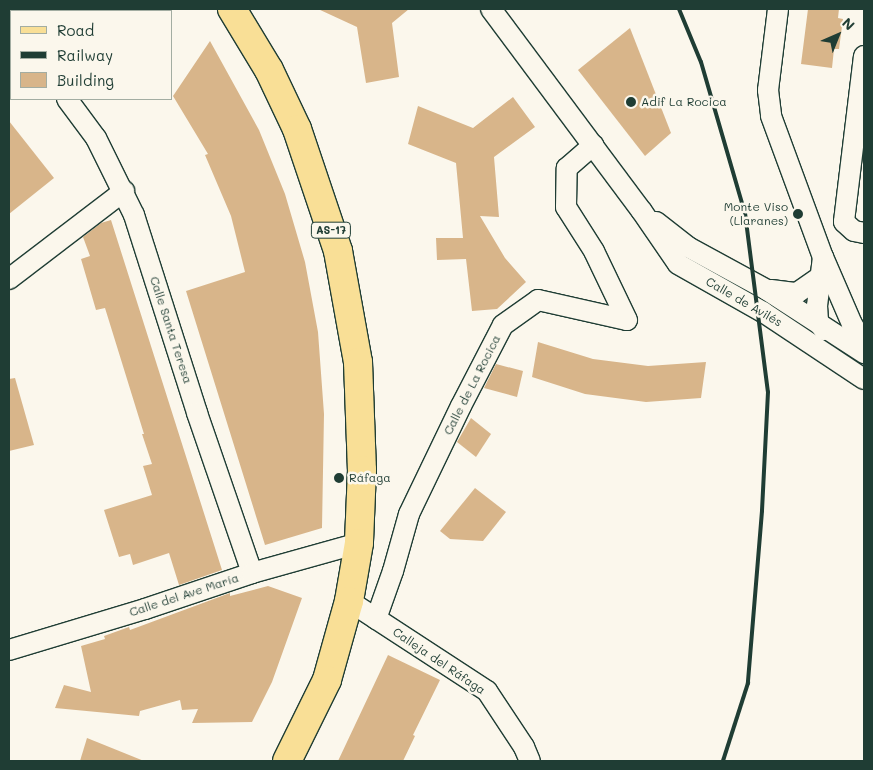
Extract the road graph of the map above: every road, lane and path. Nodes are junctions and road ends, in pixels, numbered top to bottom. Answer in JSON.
{"nodes":[{"id":1,"x":232,"y":9,"type":"edge"},
{"id":2,"x":491,"y":9,"type":"edge"},
{"id":3,"x":778,"y":9,"type":"edge"},
{"id":4,"x":864,"y":56,"type":"edge"},
{"id":5,"x":68,"y":100,"type":"edge"},
{"id":6,"x":593,"y":145,"type":"junction"},
{"id":7,"x":124,"y":191,"type":"junction"},
{"id":8,"x":641,"y":210,"type":"junction"},
{"id":9,"x":864,"y":233,"type":"edge"},
{"id":10,"x":822,"y":266,"type":"junction"},
{"id":11,"x":9,"y":280,"type":"edge"},
{"id":12,"x":767,"y":290,"type":"junction"},
{"id":13,"x":839,"y":290,"type":"junction"},
{"id":14,"x":763,"y":312,"type":"junction"},
{"id":15,"x":818,"y":322,"type":"junction"},
{"id":16,"x":864,"y":343,"type":"edge"},
{"id":17,"x":864,"y":353,"type":"edge"},
{"id":18,"x":863,"y":378,"type":"edge"},
{"id":19,"x":359,"y":543,"type":"junction"},
{"id":20,"x":252,"y":573,"type":"junction"},
{"id":21,"x":349,"y":601,"type":"junction"},
{"id":22,"x":376,"y":619,"type":"junction"},
{"id":23,"x":9,"y":650,"type":"edge"},
{"id":24,"x":287,"y":761,"type":"edge"},
{"id":25,"x":530,"y":761,"type":"edge"}],
"edges":[{"from":1,"to":19,"type":"main road","number":"AS-17"},
{"from":2,"to":6,"type":"street","name":"Calle de Avilés"},
{"from":3,"to":10,"type":"street"},
{"from":4,"to":9,"type":"street"},
{"from":5,"to":7,"type":"street","name":"Calle Santa Teresa"},
{"from":6,"to":8,"type":"street","name":"Calle de Avilés"},
{"from":6,"to":22,"type":"street","name":"Calle de La Rocica"},
{"from":7,"to":11,"type":"street"},
{"from":7,"to":20,"type":"street","name":"Calle Santa Teresa"},
{"from":8,"to":12,"type":"street","name":"Calle de Avilés"},
{"from":8,"to":14,"type":"street","name":"Calle de Avilés"},
{"from":10,"to":12,"type":"street"},
{"from":10,"to":13,"type":"street"},
{"from":10,"to":15,"type":"street"},
{"from":12,"to":15,"type":"street","name":"Calle de Avilés"},
{"from":13,"to":15,"type":"street"},
{"from":13,"to":16,"type":"street"},
{"from":14,"to":15,"type":"street"},
{"from":14,"to":18,"type":"street","name":"Calle de Avilés"},
{"from":15,"to":17,"type":"street","name":"Calle de Avilés"},
{"from":15,"to":18,"type":"street"},
{"from":19,"to":20,"type":"street","name":"Calle del Ave María"},
{"from":19,"to":21,"type":"main road","number":"AS-17"},
{"from":20,"to":23,"type":"street","name":"Calle del Ave María"},
{"from":21,"to":22,"type":"street","name":"Calleja del Ráfaga"},
{"from":21,"to":24,"type":"main road","number":"AS-17"},
{"from":22,"to":25,"type":"street","name":"Calleja del Ráfaga"}]}
